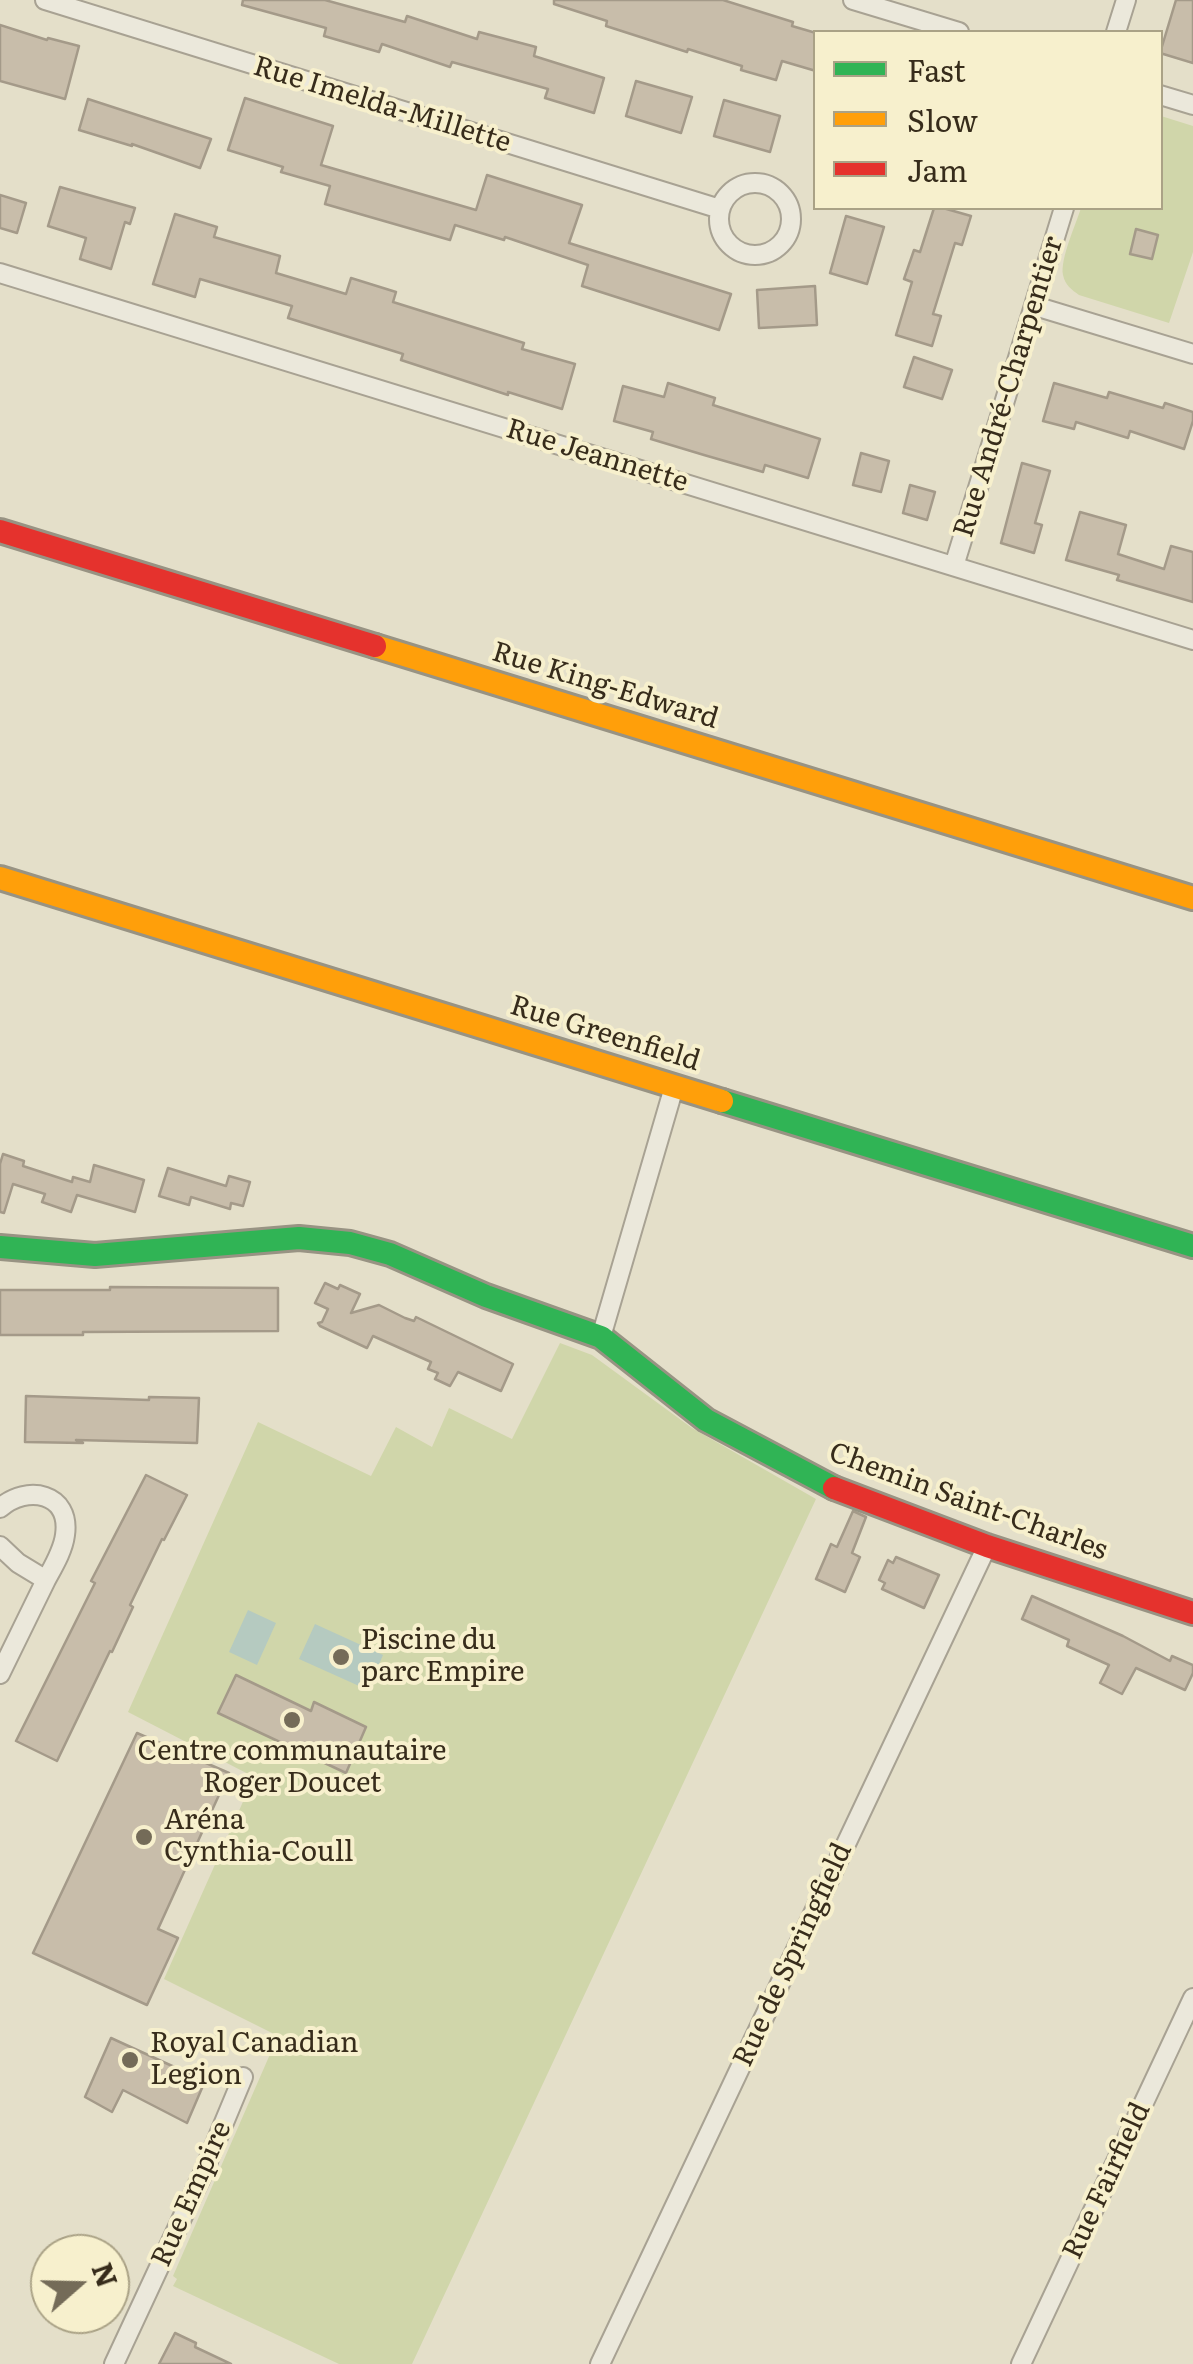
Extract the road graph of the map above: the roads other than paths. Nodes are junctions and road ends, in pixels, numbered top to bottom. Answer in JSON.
{"nodes":[{"id":1,"x":44,"y":0,"type":"edge"},
{"id":2,"x":853,"y":0,"type":"edge"},
{"id":3,"x":1126,"y":0,"type":"edge"},
{"id":4,"x":952,"y":30,"type":"edge"},
{"id":5,"x":1117,"y":30,"type":"edge"},
{"id":6,"x":1163,"y":96,"type":"edge"},
{"id":7,"x":1193,"y":105,"type":"edge"},
{"id":8,"x":720,"y":209,"type":"junction"},
{"id":9,"x":1063,"y":210,"type":"edge"},
{"id":10,"x":0,"y":274,"type":"edge"},
{"id":11,"x":1035,"y":306,"type":"junction"},
{"id":12,"x":1193,"y":354,"type":"edge"},
{"id":13,"x":0,"y":531,"type":"edge"},
{"id":14,"x":954,"y":566,"type":"junction"},
{"id":15,"x":1193,"y":640,"type":"edge"},
{"id":16,"x":0,"y":878,"type":"edge"},
{"id":17,"x":1193,"y":898,"type":"edge"},
{"id":18,"x":674,"y":1086,"type":"junction"},
{"id":19,"x":1193,"y":1246,"type":"edge"},
{"id":20,"x":0,"y":1248,"type":"edge"},
{"id":21,"x":601,"y":1338,"type":"junction"},
{"id":22,"x":0,"y":1508,"type":"edge"},
{"id":23,"x":0,"y":1546,"type":"edge"},
{"id":24,"x":987,"y":1546,"type":"junction"},
{"id":25,"x":46,"y":1580,"type":"junction"},
{"id":26,"x":1193,"y":1614,"type":"edge"},
{"id":27,"x":0,"y":1674,"type":"edge"},
{"id":28,"x":1193,"y":1998,"type":"edge"},
{"id":29,"x":243,"y":2077,"type":"dead end"},
{"id":30,"x":114,"y":2364,"type":"edge"},
{"id":31,"x":600,"y":2364,"type":"edge"},
{"id":32,"x":1021,"y":2364,"type":"edge"}],
"edges":[{"from":1,"to":8,"type":"street","name":"Rue Imelda-Millette"},
{"from":2,"to":4,"type":"street"},
{"from":3,"to":5,"type":"street"},
{"from":6,"to":7,"type":"street"},
{"from":8,"to":8,"type":"street"},
{"from":9,"to":11,"type":"street","name":"Rue André-Charpentier"},
{"from":10,"to":14,"type":"street","name":"Rue Jeannette"},
{"from":11,"to":12,"type":"street"},
{"from":11,"to":14,"type":"street","name":"Rue André-Charpentier"},
{"from":13,"to":17,"type":"street","name":"Rue King-Edward"},
{"from":14,"to":15,"type":"street","name":"Rue Jeannette"},
{"from":16,"to":18,"type":"street","name":"Rue Greenfield"},
{"from":18,"to":19,"type":"street","name":"Rue Greenfield"},
{"from":18,"to":21,"type":"street"},
{"from":20,"to":21,"type":"street","name":"Chemin Saint-Charles"},
{"from":21,"to":24,"type":"street","name":"Chemin Saint-Charles"},
{"from":22,"to":25,"type":"street"},
{"from":23,"to":25,"type":"street"},
{"from":24,"to":26,"type":"street","name":"Chemin Saint-Charles"},
{"from":24,"to":31,"type":"street","name":"Rue de Springfield"},
{"from":25,"to":27,"type":"street"},
{"from":28,"to":32,"type":"street","name":"Rue Fairfield"},
{"from":29,"to":30,"type":"street","name":"Rue Empire"}]}
